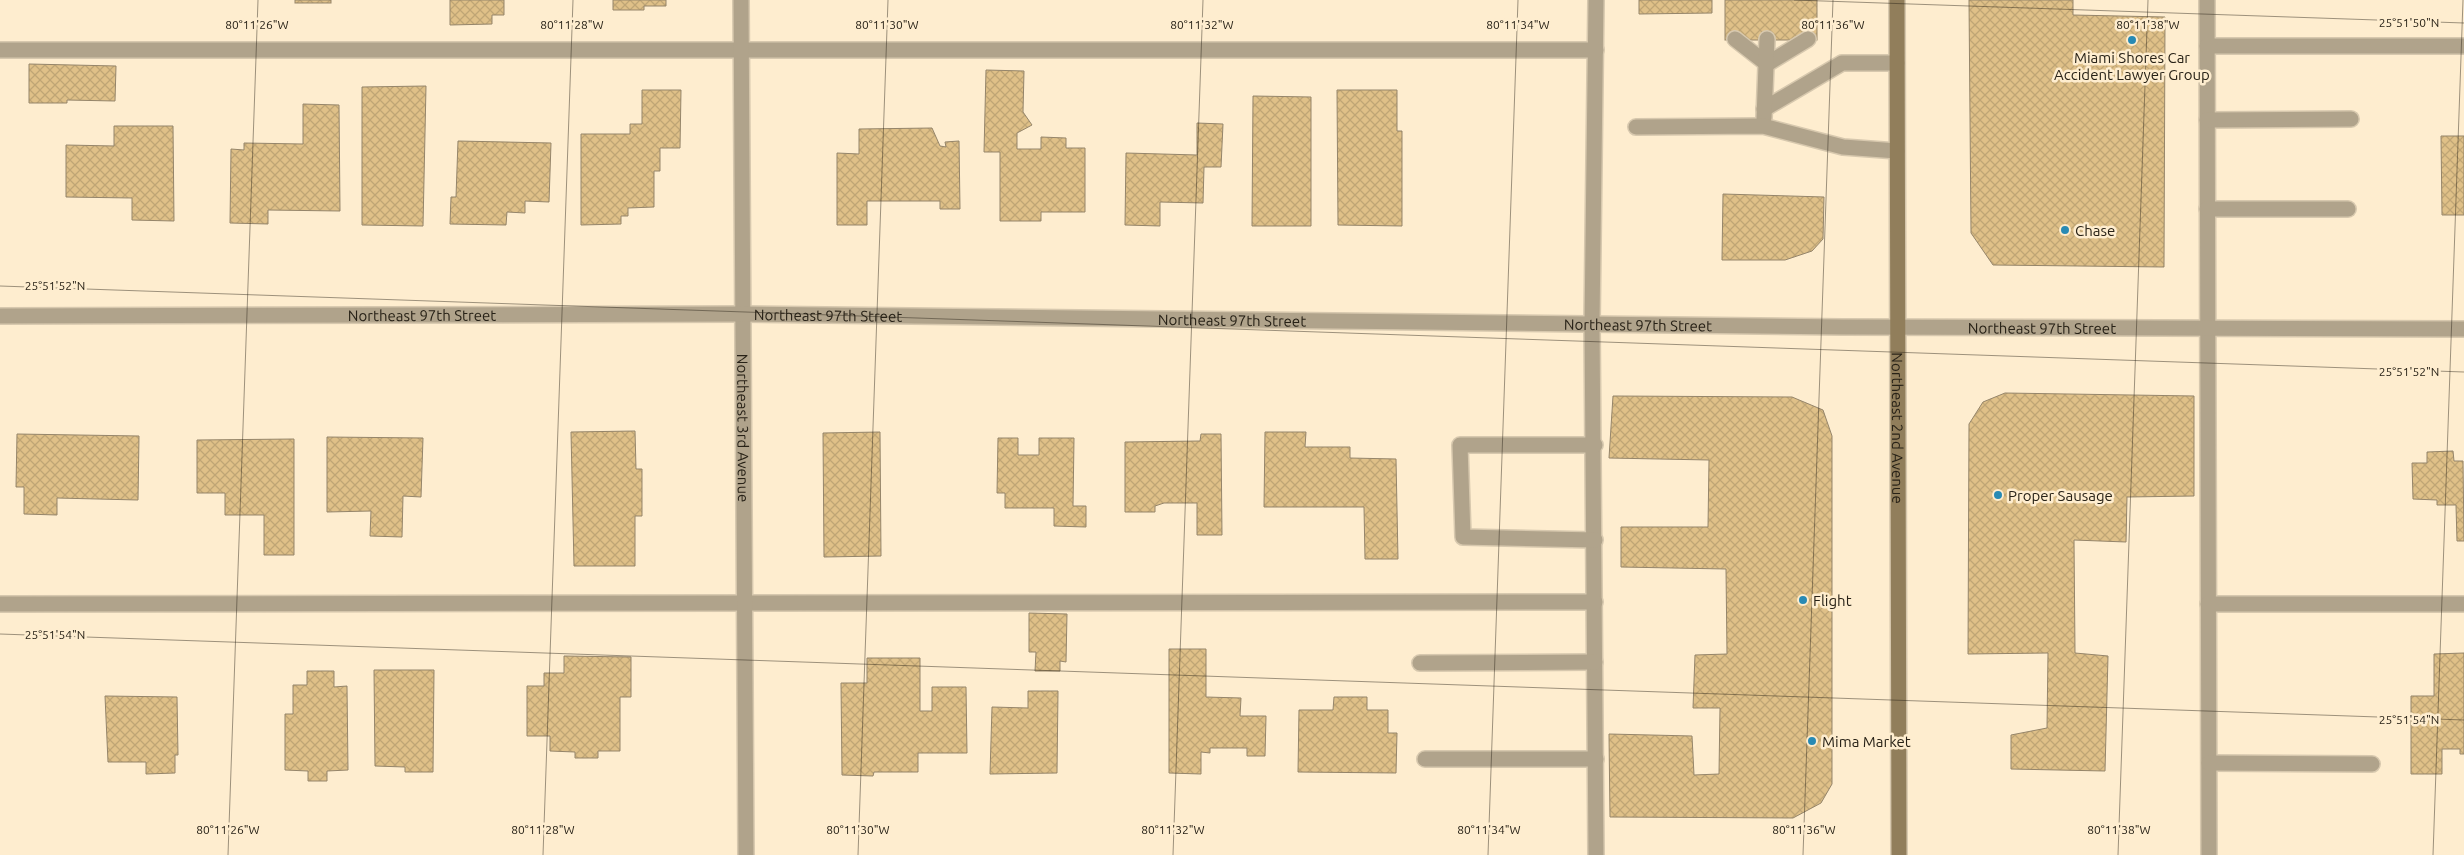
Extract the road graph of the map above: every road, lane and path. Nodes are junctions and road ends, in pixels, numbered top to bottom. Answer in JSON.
{"nodes":[{"id":1,"x":741,"y":0,"type":"edge"},
{"id":2,"x":1596,"y":0,"type":"edge"},
{"id":3,"x":1897,"y":0,"type":"edge"},
{"id":4,"x":2207,"y":0,"type":"edge"},
{"id":5,"x":1734,"y":39,"type":"dead end"},
{"id":6,"x":1767,"y":39,"type":"dead end"},
{"id":7,"x":1808,"y":39,"type":"dead end"},
{"id":8,"x":2207,"y":46,"type":"junction"},
{"id":9,"x":2464,"y":46,"type":"edge"},
{"id":10,"x":0,"y":50,"type":"edge"},
{"id":11,"x":742,"y":50,"type":"junction"},
{"id":12,"x":1596,"y":50,"type":"junction"},
{"id":13,"x":1897,"y":63,"type":"junction"},
{"id":14,"x":1766,"y":64,"type":"junction"},
{"id":15,"x":1764,"y":109,"type":"junction"},
{"id":16,"x":2351,"y":118,"type":"dead end"},
{"id":17,"x":2207,"y":120,"type":"junction"},
{"id":18,"x":1763,"y":126,"type":"junction"},
{"id":19,"x":1636,"y":127,"type":"dead end"},
{"id":20,"x":1897,"y":151,"type":"junction"},
{"id":21,"x":2348,"y":209,"type":"dead end"},
{"id":22,"x":2207,"y":210,"type":"junction"},
{"id":23,"x":743,"y":314,"type":"junction"},
{"id":24,"x":0,"y":316,"type":"edge"},
{"id":25,"x":1592,"y":324,"type":"junction"},
{"id":26,"x":1898,"y":327,"type":"junction"},
{"id":27,"x":2208,"y":328,"type":"junction"},
{"id":28,"x":2464,"y":329,"type":"edge"},
{"id":29,"x":1595,"y":445,"type":"junction"},
{"id":30,"x":1595,"y":540,"type":"junction"},
{"id":31,"x":1595,"y":602,"type":"junction"},
{"id":32,"x":0,"y":604,"type":"edge"},
{"id":33,"x":745,"y":604,"type":"junction"},
{"id":34,"x":2208,"y":604,"type":"junction"},
{"id":35,"x":2464,"y":604,"type":"edge"},
{"id":36,"x":1595,"y":662,"type":"junction"},
{"id":37,"x":1420,"y":663,"type":"dead end"},
{"id":38,"x":1596,"y":758,"type":"junction"},
{"id":39,"x":1425,"y":759,"type":"dead end"},
{"id":40,"x":2209,"y":763,"type":"junction"},
{"id":41,"x":2372,"y":764,"type":"dead end"},
{"id":42,"x":746,"y":855,"type":"edge"},
{"id":43,"x":1596,"y":855,"type":"edge"},
{"id":44,"x":1899,"y":855,"type":"edge"},
{"id":45,"x":2209,"y":855,"type":"edge"}],
"edges":[{"from":1,"to":11,"type":"street","name":"Northeast 3rd Avenue"},
{"from":2,"to":12,"type":"street"},
{"from":3,"to":13,"type":"main road","name":"Northeast 2nd Avenue"},
{"from":4,"to":8,"type":"street"},
{"from":5,"to":14,"type":"street"},
{"from":6,"to":14,"type":"street"},
{"from":7,"to":14,"type":"street"},
{"from":8,"to":9,"type":"street"},
{"from":8,"to":17,"type":"street"},
{"from":10,"to":11,"type":"street"},
{"from":11,"to":12,"type":"street"},
{"from":11,"to":23,"type":"street","name":"Northeast 3rd Avenue"},
{"from":12,"to":25,"type":"street"},
{"from":13,"to":15,"type":"street"},
{"from":13,"to":20,"type":"main road","name":"Northeast 2nd Avenue"},
{"from":14,"to":15,"type":"street"},
{"from":15,"to":18,"type":"street"},
{"from":16,"to":17,"type":"street"},
{"from":17,"to":22,"type":"street"},
{"from":18,"to":19,"type":"street"},
{"from":18,"to":20,"type":"street"},
{"from":20,"to":26,"type":"main road","name":"Northeast 2nd Avenue"},
{"from":21,"to":22,"type":"street"},
{"from":22,"to":27,"type":"street"},
{"from":23,"to":24,"type":"street","name":"Northeast 97th Street"},
{"from":23,"to":25,"type":"street","name":"Northeast 97th Street"},
{"from":23,"to":33,"type":"street","name":"Northeast 3rd Avenue"},
{"from":25,"to":26,"type":"street","name":"Northeast 97th Street"},
{"from":25,"to":29,"type":"street"},
{"from":26,"to":27,"type":"street","name":"Northeast 97th Street"},
{"from":26,"to":44,"type":"main road","name":"Northeast 2nd Avenue"},
{"from":27,"to":28,"type":"street","name":"Northeast 97th Street"},
{"from":27,"to":34,"type":"street"},
{"from":29,"to":30,"type":"street"},
{"from":29,"to":30,"type":"street"},
{"from":30,"to":31,"type":"street"},
{"from":31,"to":33,"type":"street"},
{"from":31,"to":36,"type":"street"},
{"from":32,"to":33,"type":"street"},
{"from":33,"to":42,"type":"street","name":"Northeast 3rd Avenue"},
{"from":34,"to":35,"type":"street"},
{"from":34,"to":40,"type":"street"},
{"from":36,"to":37,"type":"street"},
{"from":36,"to":38,"type":"street"},
{"from":38,"to":39,"type":"street"},
{"from":38,"to":43,"type":"street"},
{"from":40,"to":41,"type":"street"},
{"from":40,"to":45,"type":"street"}]}
